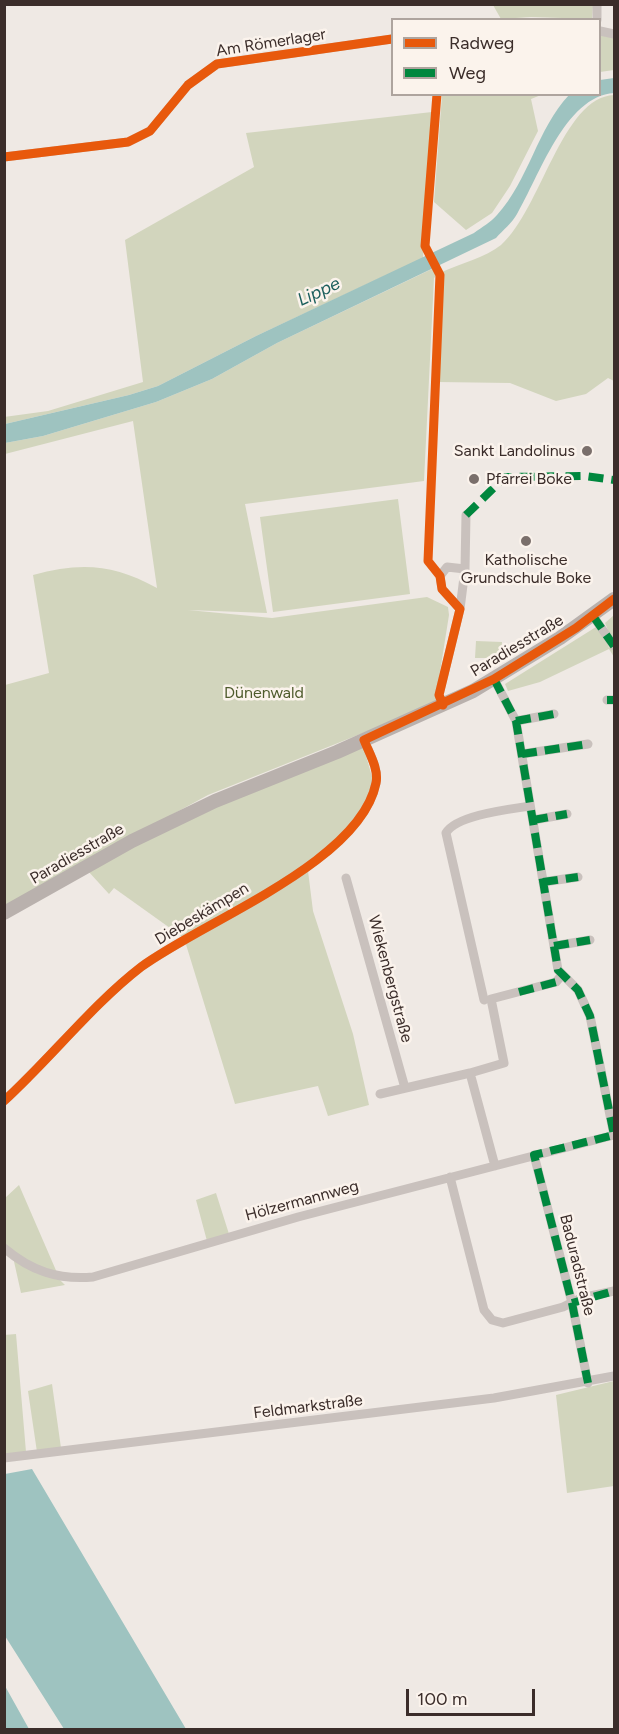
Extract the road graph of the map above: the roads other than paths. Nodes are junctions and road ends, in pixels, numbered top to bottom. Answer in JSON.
{"nodes":[{"id":1,"x":391,"y":39,"type":"edge"},
{"id":2,"x":4,"y":158,"type":"edge"},
{"id":3,"x":466,"y":515,"type":"dead end"},
{"id":4,"x":465,"y":569,"type":"junction"},
{"id":5,"x":615,"y":599,"type":"edge"},
{"id":6,"x":459,"y":609,"type":"junction"},
{"id":7,"x":593,"y":616,"type":"junction"},
{"id":8,"x":615,"y":646,"type":"edge"},
{"id":9,"x":494,"y":679,"type":"junction"},
{"id":10,"x":443,"y":705,"type":"junction"},
{"id":11,"x":554,"y":714,"type":"dead end"},
{"id":12,"x":516,"y":721,"type":"junction"},
{"id":13,"x":364,"y":740,"type":"junction"},
{"id":14,"x":588,"y":744,"type":"dead end"},
{"id":15,"x":522,"y":754,"type":"junction"},
{"id":16,"x":531,"y":806,"type":"junction"},
{"id":17,"x":567,"y":814,"type":"dead end"},
{"id":18,"x":533,"y":820,"type":"junction"},
{"id":19,"x":578,"y":877,"type":"dead end"},
{"id":20,"x":346,"y":878,"type":"dead end"},
{"id":21,"x":543,"y":882,"type":"junction"},
{"id":22,"x":4,"y":913,"type":"edge"},
{"id":23,"x":590,"y":940,"type":"dead end"},
{"id":24,"x":554,"y":946,"type":"junction"},
{"id":25,"x":561,"y":976,"type":"junction"},
{"id":26,"x":487,"y":999,"type":"junction"},
{"id":27,"x":473,"y":1003,"type":"dead end"},
{"id":28,"x":470,"y":1073,"type":"junction"},
{"id":29,"x":405,"y":1088,"type":"junction"},
{"id":30,"x":380,"y":1094,"type":"dead end"},
{"id":31,"x":4,"y":1101,"type":"edge"},
{"id":32,"x":615,"y":1136,"type":"edge"},
{"id":33,"x":534,"y":1155,"type":"junction"},
{"id":34,"x":495,"y":1166,"type":"junction"},
{"id":35,"x":450,"y":1177,"type":"junction"},
{"id":36,"x":4,"y":1248,"type":"edge"},
{"id":37,"x":615,"y":1291,"type":"edge"},
{"id":38,"x":572,"y":1302,"type":"junction"},
{"id":39,"x":615,"y":1376,"type":"edge"},
{"id":40,"x":588,"y":1383,"type":"junction"},
{"id":41,"x":4,"y":1458,"type":"edge"}],
"edges":[{"from":1,"to":2,"type":"street","name":"Am Römerlager"},
{"from":3,"to":4,"type":"street"},
{"from":4,"to":6,"type":"street"},
{"from":4,"to":6,"type":"street"},
{"from":5,"to":7,"type":"main road","name":"Paradiesstraße"},
{"from":6,"to":10,"type":"street"},
{"from":7,"to":8,"type":"street"},
{"from":7,"to":9,"type":"main road","name":"Paradiesstraße"},
{"from":9,"to":10,"type":"main road","name":"Paradiesstraße"},
{"from":9,"to":12,"type":"street"},
{"from":10,"to":13,"type":"main road","name":"Paradiesstraße"},
{"from":11,"to":12,"type":"street"},
{"from":12,"to":15,"type":"street"},
{"from":13,"to":22,"type":"main road","name":"Paradiesstraße"},
{"from":13,"to":31,"type":"street","name":"Diebeskämpen"},
{"from":14,"to":15,"type":"street"},
{"from":15,"to":16,"type":"street"},
{"from":16,"to":18,"type":"street"},
{"from":16,"to":26,"type":"street"},
{"from":17,"to":18,"type":"street"},
{"from":18,"to":21,"type":"street"},
{"from":19,"to":21,"type":"street"},
{"from":20,"to":29,"type":"street","name":"Wiekenbergstraße"},
{"from":21,"to":24,"type":"street"},
{"from":23,"to":24,"type":"street"},
{"from":24,"to":25,"type":"street"},
{"from":25,"to":26,"type":"street"},
{"from":25,"to":32,"type":"street"},
{"from":26,"to":27,"type":"street"},
{"from":26,"to":28,"type":"street"},
{"from":28,"to":29,"type":"street"},
{"from":28,"to":34,"type":"street"},
{"from":29,"to":30,"type":"street"},
{"from":32,"to":33,"type":"street","name":"Hölzermannweg"},
{"from":33,"to":34,"type":"street","name":"Hölzermannweg"},
{"from":33,"to":38,"type":"street","name":"Baduradstraße"},
{"from":34,"to":35,"type":"street","name":"Hölzermannweg"},
{"from":35,"to":36,"type":"street","name":"Hölzermannweg"},
{"from":35,"to":38,"type":"street"},
{"from":37,"to":38,"type":"street"},
{"from":38,"to":40,"type":"street","name":"Baduradstraße"},
{"from":39,"to":40,"type":"street","name":"Feldmarkstraße"},
{"from":40,"to":41,"type":"street","name":"Feldmarkstraße"}]}
